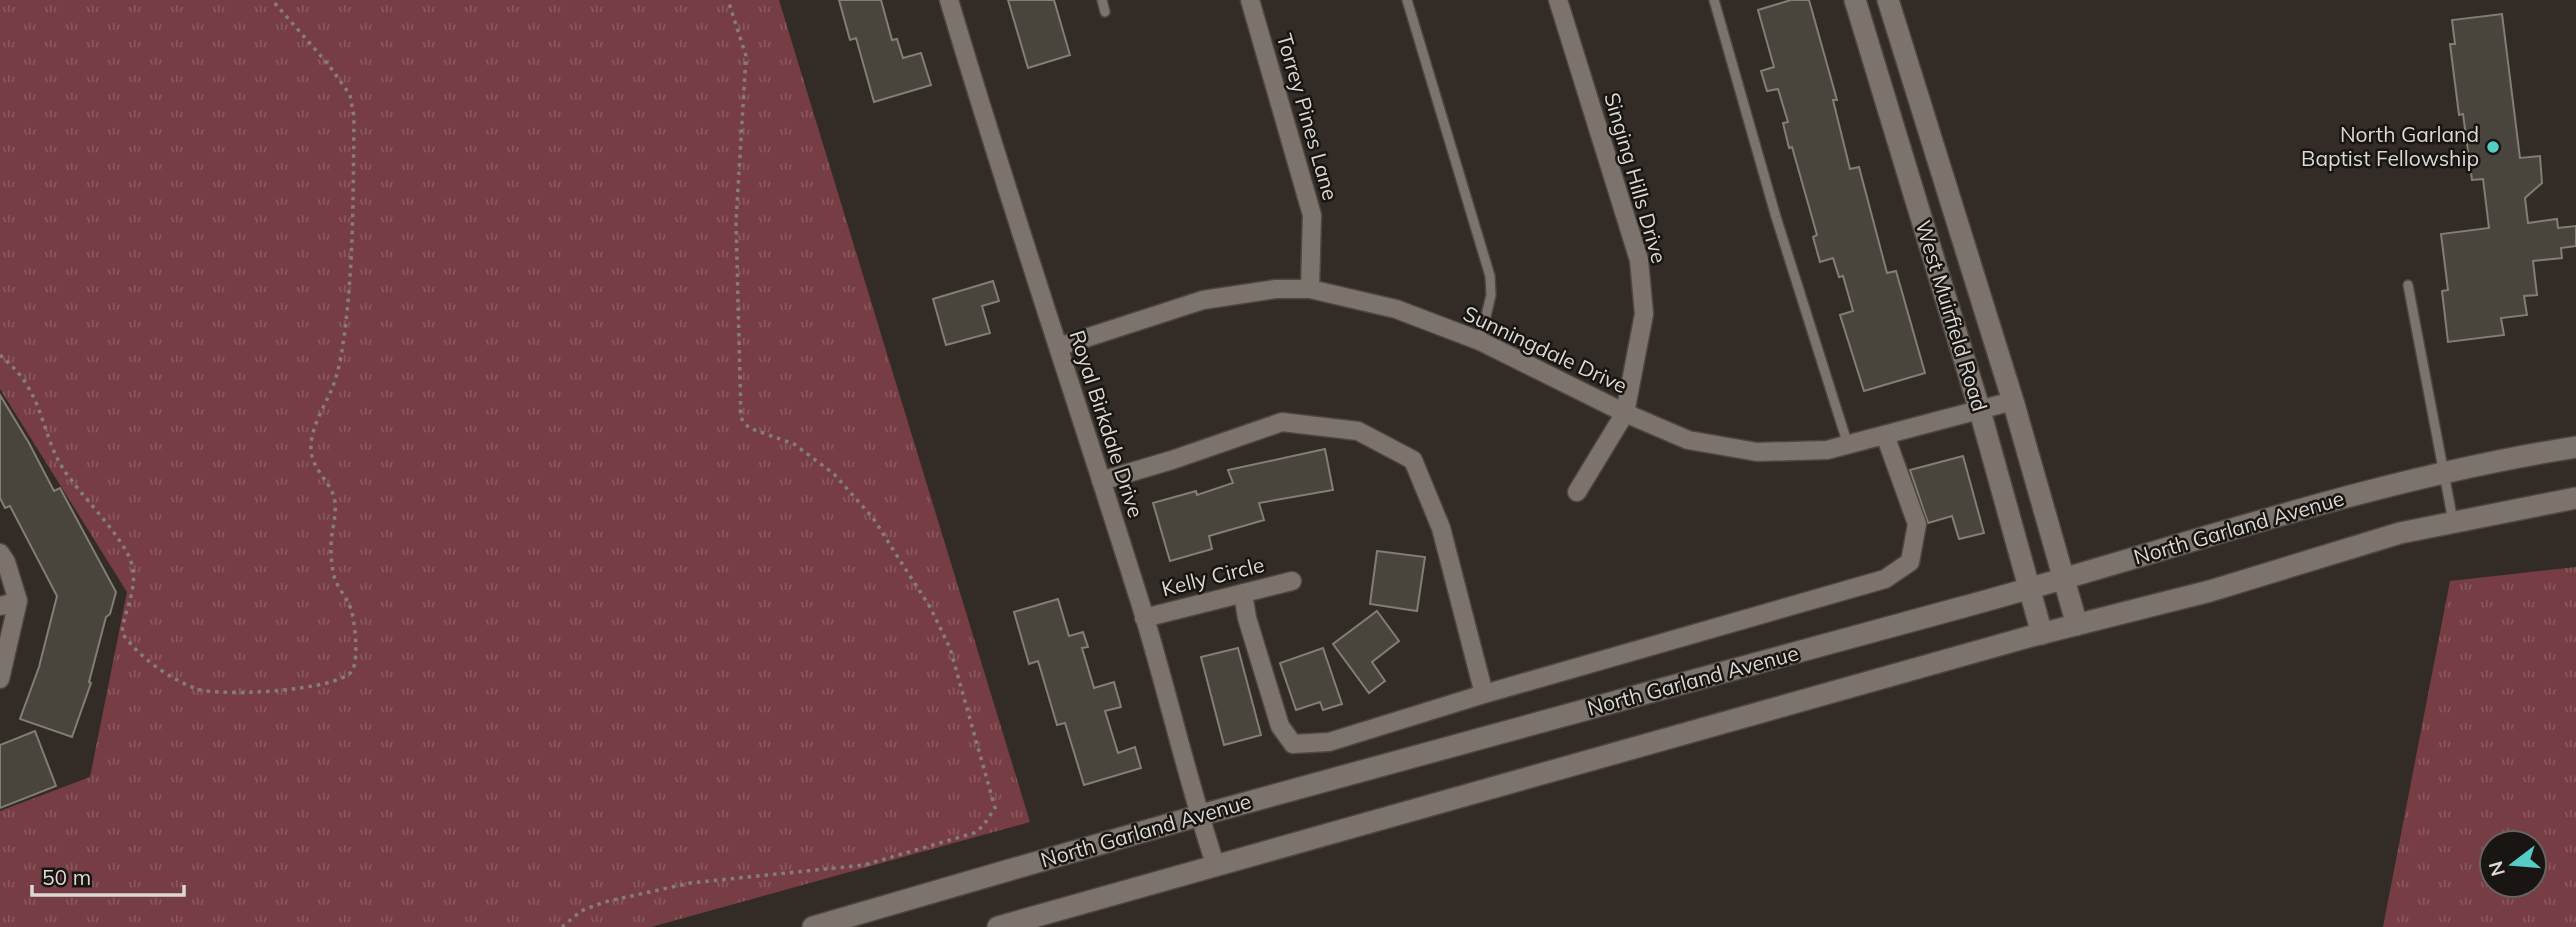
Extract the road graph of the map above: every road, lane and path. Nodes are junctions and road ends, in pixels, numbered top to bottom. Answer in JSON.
{"nodes":[{"id":1,"x":271,"y":0,"type":"edge"},
{"id":2,"x":728,"y":0,"type":"edge"},
{"id":3,"x":949,"y":0,"type":"edge"},
{"id":4,"x":1102,"y":0,"type":"edge"},
{"id":5,"x":1250,"y":0,"type":"edge"},
{"id":6,"x":1407,"y":0,"type":"edge"},
{"id":7,"x":1558,"y":0,"type":"edge"},
{"id":8,"x":1714,"y":0,"type":"edge"},
{"id":9,"x":1855,"y":0,"type":"edge"},
{"id":10,"x":1888,"y":0,"type":"edge"},
{"id":11,"x":1105,"y":12,"type":"dead end"},
{"id":12,"x":2407,"y":285,"type":"dead end"},
{"id":13,"x":1310,"y":289,"type":"junction"},
{"id":14,"x":1480,"y":341,"type":"junction"},
{"id":15,"x":1058,"y":347,"type":"junction"},
{"id":16,"x":0,"y":355,"type":"edge"},
{"id":17,"x":2013,"y":401,"type":"junction"},
{"id":18,"x":1980,"y":411,"type":"junction"},
{"id":19,"x":1625,"y":413,"type":"junction"},
{"id":20,"x":1885,"y":435,"type":"junction"},
{"id":21,"x":1847,"y":445,"type":"junction"},
{"id":22,"x":2576,"y":447,"type":"edge"},
{"id":23,"x":2443,"y":472,"type":"junction"},
{"id":24,"x":1101,"y":481,"type":"junction"},
{"id":25,"x":1577,"y":492,"type":"dead end"},
{"id":26,"x":2576,"y":498,"type":"edge"},
{"id":27,"x":2453,"y":521,"type":"junction"},
{"id":28,"x":0,"y":553,"type":"edge"},
{"id":29,"x":2063,"y":579,"type":"junction"},
{"id":30,"x":1292,"y":581,"type":"dead end"},
{"id":31,"x":2031,"y":589,"type":"junction"},
{"id":32,"x":1243,"y":593,"type":"junction"},
{"id":33,"x":18,"y":601,"type":"junction"},
{"id":34,"x":0,"y":606,"type":"edge"},
{"id":35,"x":1144,"y":618,"type":"junction"},
{"id":36,"x":2077,"y":625,"type":"junction"},
{"id":37,"x":2042,"y":634,"type":"junction"},
{"id":38,"x":0,"y":679,"type":"edge"},
{"id":39,"x":1484,"y":694,"type":"junction"},
{"id":40,"x":1199,"y":815,"type":"junction"},
{"id":41,"x":1215,"y":864,"type":"junction"},
{"id":42,"x":562,"y":927,"type":"edge"},
{"id":43,"x":813,"y":927,"type":"edge"},
{"id":44,"x":998,"y":927,"type":"edge"}],
"edges":[{"from":1,"to":16,"type":"path"},
{"from":2,"to":42,"type":"path"},
{"from":3,"to":15,"type":"street","name":"Royal Birkdale Drive"},
{"from":4,"to":11,"type":"lane"},
{"from":5,"to":13,"type":"street","name":"Torrey Pines Lane"},
{"from":6,"to":14,"type":"lane"},
{"from":7,"to":19,"type":"street","name":"Singing Hills Drive"},
{"from":8,"to":21,"type":"lane"},
{"from":9,"to":18,"type":"main road","name":"West Muirfield Road"},
{"from":10,"to":17,"type":"main road","name":"West Muirfield Road"},
{"from":12,"to":23,"type":"lane"},
{"from":13,"to":14,"type":"street","name":"Sunningdale Drive"},
{"from":13,"to":15,"type":"street","name":"Sunningdale Drive"},
{"from":14,"to":19,"type":"street","name":"Sunningdale Drive"},
{"from":15,"to":24,"type":"street","name":"Royal Birkdale Drive"},
{"from":17,"to":18,"type":"street","name":"Sunningdale Drive"},
{"from":17,"to":29,"type":"main road","name":"West Muirfield Road"},
{"from":18,"to":20,"type":"street","name":"Sunningdale Drive"},
{"from":18,"to":31,"type":"main road","name":"West Muirfield Road"},
{"from":19,"to":21,"type":"street","name":"Sunningdale Drive"},
{"from":19,"to":25,"type":"street"},
{"from":20,"to":21,"type":"street","name":"Sunningdale Drive"},
{"from":20,"to":39,"type":"street"},
{"from":22,"to":23,"type":"main road","name":"North Garland Avenue"},
{"from":23,"to":27,"type":"lane"},
{"from":23,"to":29,"type":"main road","name":"North Garland Avenue"},
{"from":24,"to":35,"type":"street","name":"Royal Birkdale Drive"},
{"from":24,"to":39,"type":"street"},
{"from":26,"to":27,"type":"main road"},
{"from":27,"to":36,"type":"main road"},
{"from":28,"to":33,"type":"street"},
{"from":29,"to":31,"type":"main road","name":"North Garland Avenue"},
{"from":29,"to":36,"type":"main road","name":"West Muirfield Road"},
{"from":30,"to":32,"type":"street","name":"Kelly Circle"},
{"from":31,"to":37,"type":"main road","name":"West Muirfield Road"},
{"from":31,"to":40,"type":"main road","name":"North Garland Avenue"},
{"from":32,"to":35,"type":"street","name":"Kelly Circle"},
{"from":32,"to":39,"type":"street"},
{"from":33,"to":34,"type":"street"},
{"from":33,"to":38,"type":"street"},
{"from":35,"to":40,"type":"street","name":"Royal Birkdale Drive"},
{"from":36,"to":37,"type":"main road"},
{"from":37,"to":41,"type":"main road"},
{"from":40,"to":41,"type":"street","name":"Royal Birkdale Drive"},
{"from":40,"to":43,"type":"main road","name":"North Garland Avenue"},
{"from":41,"to":44,"type":"main road"}]}
